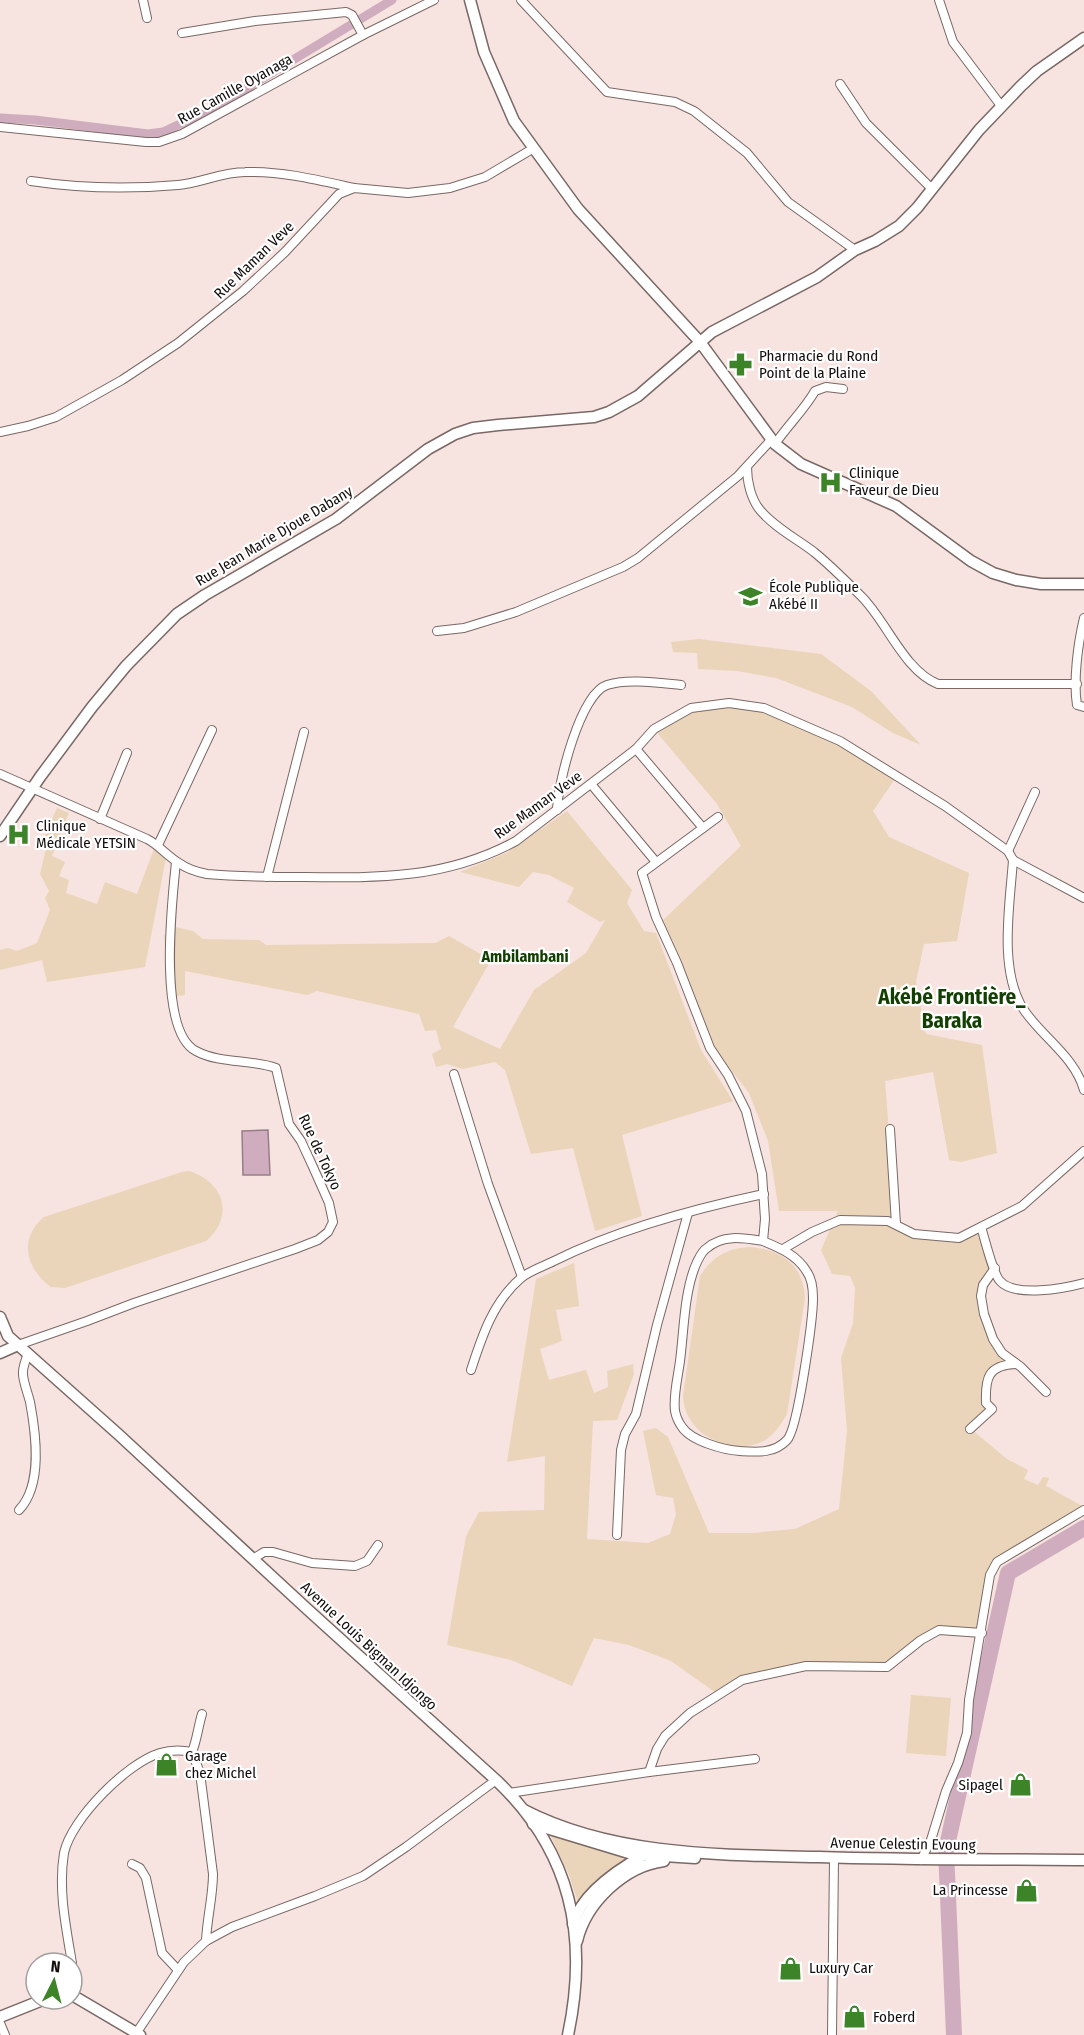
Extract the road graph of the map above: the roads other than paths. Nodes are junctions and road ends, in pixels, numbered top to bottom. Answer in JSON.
{"nodes":[{"id":1,"x":143,"y":0,"type":"edge"},
{"id":2,"x":434,"y":0,"type":"edge"},
{"id":3,"x":470,"y":0,"type":"edge"},
{"id":4,"x":521,"y":0,"type":"edge"},
{"id":5,"x":939,"y":0,"type":"edge"},
{"id":6,"x":147,"y":18,"type":"dead end"},
{"id":7,"x":359,"y":27,"type":"junction"},
{"id":8,"x":182,"y":33,"type":"dead end"},
{"id":9,"x":1084,"y":38,"type":"edge"},
{"id":10,"x":840,"y":84,"type":"dead end"},
{"id":11,"x":1002,"y":107,"type":"junction"},
{"id":12,"x":0,"y":127,"type":"edge"},
{"id":13,"x":534,"y":148,"type":"junction"},
{"id":14,"x":31,"y":181,"type":"dead end"},
{"id":15,"x":354,"y":188,"type":"junction"},
{"id":16,"x":932,"y":189,"type":"junction"},
{"id":17,"x":855,"y":250,"type":"junction"},
{"id":18,"x":700,"y":342,"type":"junction"},
{"id":19,"x":843,"y":389,"type":"dead end"},
{"id":20,"x":0,"y":432,"type":"edge"},
{"id":21,"x":773,"y":442,"type":"junction"},
{"id":22,"x":747,"y":467,"type":"junction"},
{"id":23,"x":1084,"y":584,"type":"edge"},
{"id":24,"x":1084,"y":618,"type":"edge"},
{"id":25,"x":436,"y":631,"type":"dead end"},
{"id":26,"x":1077,"y":684,"type":"junction"},
{"id":27,"x":681,"y":685,"type":"dead end"},
{"id":28,"x":1084,"y":707,"type":"edge"},
{"id":29,"x":212,"y":730,"type":"dead end"},
{"id":30,"x":304,"y":732,"type":"dead end"},
{"id":31,"x":636,"y":749,"type":"junction"},
{"id":32,"x":127,"y":753,"type":"dead end"},
{"id":33,"x":0,"y":774,"type":"edge"},
{"id":34,"x":591,"y":784,"type":"junction"},
{"id":35,"x":33,"y":789,"type":"junction"},
{"id":36,"x":1035,"y":792,"type":"dead end"},
{"id":37,"x":557,"y":810,"type":"junction"},
{"id":38,"x":718,"y":817,"type":"dead end"},
{"id":39,"x":100,"y":819,"type":"junction"},
{"id":40,"x":703,"y":828,"type":"junction"},
{"id":41,"x":0,"y":836,"type":"edge"},
{"id":42,"x":158,"y":845,"type":"junction"},
{"id":43,"x":1008,"y":851,"type":"junction"},
{"id":44,"x":1013,"y":860,"type":"junction"},
{"id":45,"x":176,"y":862,"type":"junction"},
{"id":46,"x":656,"y":862,"type":"junction"},
{"id":47,"x":267,"y":877,"type":"junction"},
{"id":48,"x":1084,"y":898,"type":"edge"},
{"id":49,"x":454,"y":1074,"type":"dead end"},
{"id":50,"x":1084,"y":1090,"type":"edge"},
{"id":51,"x":890,"y":1129,"type":"dead end"},
{"id":52,"x":1084,"y":1151,"type":"edge"},
{"id":53,"x":764,"y":1194,"type":"junction"},
{"id":54,"x":688,"y":1213,"type":"junction"},
{"id":55,"x":896,"y":1224,"type":"junction"},
{"id":56,"x":981,"y":1227,"type":"junction"},
{"id":57,"x":763,"y":1241,"type":"junction"},
{"id":58,"x":783,"y":1249,"type":"junction"},
{"id":59,"x":995,"y":1269,"type":"junction"},
{"id":60,"x":522,"y":1277,"type":"junction"},
{"id":61,"x":1084,"y":1283,"type":"edge"},
{"id":62,"x":0,"y":1317,"type":"edge"},
{"id":63,"x":18,"y":1345,"type":"junction"},
{"id":64,"x":0,"y":1353,"type":"edge"},
{"id":65,"x":28,"y":1353,"type":"junction"},
{"id":66,"x":1016,"y":1364,"type":"junction"},
{"id":67,"x":471,"y":1370,"type":"dead end"},
{"id":68,"x":1046,"y":1392,"type":"dead end"},
{"id":69,"x":970,"y":1429,"type":"dead end"},
{"id":70,"x":19,"y":1510,"type":"dead end"},
{"id":71,"x":1084,"y":1510,"type":"edge"},
{"id":72,"x":617,"y":1535,"type":"dead end"},
{"id":73,"x":378,"y":1545,"type":"dead end"},
{"id":74,"x":253,"y":1559,"type":"junction"},
{"id":75,"x":982,"y":1633,"type":"junction"},
{"id":76,"x":202,"y":1714,"type":"dead end"},
{"id":77,"x":192,"y":1752,"type":"junction"},
{"id":78,"x":755,"y":1759,"type":"dead end"},
{"id":79,"x":649,"y":1772,"type":"junction"},
{"id":80,"x":496,"y":1780,"type":"junction"},
{"id":81,"x":509,"y":1793,"type":"junction"},
{"id":82,"x":524,"y":1810,"type":"junction"},
{"id":83,"x":532,"y":1824,"type":"junction"},
{"id":84,"x":664,"y":1848,"type":"junction"},
{"id":85,"x":722,"y":1855,"type":"junction"},
{"id":86,"x":644,"y":1856,"type":"junction"},
{"id":87,"x":684,"y":1858,"type":"junction"},
{"id":88,"x":834,"y":1858,"type":"junction"},
{"id":89,"x":921,"y":1860,"type":"junction"},
{"id":90,"x":1084,"y":1860,"type":"edge"},
{"id":91,"x":132,"y":1864,"type":"dead end"},
{"id":92,"x":573,"y":1924,"type":"junction"},
{"id":93,"x":206,"y":1941,"type":"junction"},
{"id":94,"x":576,"y":1945,"type":"junction"},
{"id":95,"x":70,"y":1951,"type":"edge"},
{"id":96,"x":178,"y":1970,"type":"junction"},
{"id":97,"x":84,"y":2002,"type":"edge"},
{"id":98,"x":24,"y":2007,"type":"edge"},
{"id":99,"x":0,"y":2017,"type":"edge"},
{"id":100,"x":0,"y":2023,"type":"edge"},
{"id":101,"x":137,"y":2034,"type":"edge"},
{"id":102,"x":5,"y":2035,"type":"edge"},
{"id":103,"x":568,"y":2035,"type":"edge"},
{"id":104,"x":832,"y":2035,"type":"edge"}],
"edges":[{"from":1,"to":6,"type":"street"},
{"from":2,"to":7,"type":"street","name":"Rue Camille Oyanaga"},
{"from":3,"to":13,"type":"street"},
{"from":4,"to":17,"type":"street"},
{"from":5,"to":11,"type":"street"},
{"from":7,"to":8,"type":"street"},
{"from":7,"to":12,"type":"street","name":"Rue Camille Oyanaga"},
{"from":9,"to":11,"type":"street","name":"Rue Jean Marie Djoue Dabany"},
{"from":10,"to":16,"type":"street"},
{"from":11,"to":16,"type":"street","name":"Rue Jean Marie Djoue Dabany"},
{"from":13,"to":15,"type":"street"},
{"from":13,"to":18,"type":"street"},
{"from":14,"to":15,"type":"street"},
{"from":15,"to":20,"type":"street","name":"Rue Maman Veve"},
{"from":16,"to":17,"type":"street","name":"Rue Jean Marie Djoue Dabany"},
{"from":17,"to":18,"type":"street","name":"Rue Jean Marie Djoue Dabany"},
{"from":18,"to":21,"type":"street"},
{"from":18,"to":35,"type":"street","name":"Rue Jean Marie Djoue Dabany"},
{"from":19,"to":21,"type":"street"},
{"from":21,"to":22,"type":"street"},
{"from":21,"to":23,"type":"street"},
{"from":22,"to":25,"type":"street"},
{"from":22,"to":26,"type":"street"},
{"from":24,"to":26,"type":"street"},
{"from":26,"to":28,"type":"street"},
{"from":27,"to":37,"type":"street"},
{"from":29,"to":42,"type":"street"},
{"from":30,"to":47,"type":"street"},
{"from":31,"to":34,"type":"street","name":"Rue Maman Veve"},
{"from":31,"to":40,"type":"street"},
{"from":31,"to":43,"type":"street","name":"Rue Maman Veve"},
{"from":32,"to":39,"type":"street"},
{"from":33,"to":35,"type":"street","name":"Rue Maman Veve"},
{"from":34,"to":37,"type":"street","name":"Rue Maman Veve"},
{"from":34,"to":46,"type":"street"},
{"from":35,"to":39,"type":"street","name":"Rue Maman Veve"},
{"from":35,"to":41,"type":"street","name":"Rue Jean Marie Djoue Dabany"},
{"from":36,"to":43,"type":"street"},
{"from":37,"to":47,"type":"street","name":"Rue Maman Veve"},
{"from":38,"to":40,"type":"street"},
{"from":39,"to":42,"type":"street","name":"Rue Maman Veve"},
{"from":40,"to":46,"type":"street"},
{"from":42,"to":45,"type":"street","name":"Rue Maman Veve"},
{"from":43,"to":44,"type":"street","name":"Rue Maman Veve"},
{"from":44,"to":48,"type":"street"},
{"from":44,"to":50,"type":"street"},
{"from":45,"to":47,"type":"street","name":"Rue Maman Veve"},
{"from":45,"to":63,"type":"street","name":"Rue de Tokyo"},
{"from":46,"to":53,"type":"street"},
{"from":49,"to":60,"type":"street"},
{"from":51,"to":55,"type":"street"},
{"from":52,"to":56,"type":"street"},
{"from":53,"to":54,"type":"street"},
{"from":53,"to":57,"type":"street"},
{"from":54,"to":60,"type":"street"},
{"from":54,"to":72,"type":"street"},
{"from":55,"to":56,"type":"street"},
{"from":55,"to":58,"type":"street"},
{"from":56,"to":59,"type":"street"},
{"from":57,"to":58,"type":"street"},
{"from":57,"to":58,"type":"street"},
{"from":59,"to":61,"type":"street"},
{"from":59,"to":66,"type":"street"},
{"from":60,"to":67,"type":"street"},
{"from":62,"to":63,"type":"street","name":"Avenue Louis Bigman Idjongo"},
{"from":63,"to":64,"type":"street"},
{"from":63,"to":65,"type":"street","name":"Avenue Louis Bigman Idjongo"},
{"from":65,"to":70,"type":"street"},
{"from":65,"to":74,"type":"street","name":"Avenue Louis Bigman Idjongo"},
{"from":66,"to":68,"type":"street"},
{"from":66,"to":69,"type":"street"},
{"from":71,"to":75,"type":"street"},
{"from":73,"to":74,"type":"street"},
{"from":74,"to":80,"type":"street","name":"Avenue Louis Bigman Idjongo"},
{"from":75,"to":79,"type":"street"},
{"from":75,"to":89,"type":"street"},
{"from":76,"to":77,"type":"street"},
{"from":77,"to":93,"type":"street"},
{"from":77,"to":95,"type":"street"},
{"from":78,"to":79,"type":"street"},
{"from":79,"to":81,"type":"street"},
{"from":80,"to":81,"type":"street","name":"Avenue Louis Bigman Idjongo"},
{"from":80,"to":93,"type":"street"},
{"from":81,"to":82,"type":"street","name":"Avenue Louis Bigman Idjongo"},
{"from":82,"to":83,"type":"street","name":"Avenue Louis Bigman Idjongo"},
{"from":82,"to":84,"type":"street"},
{"from":83,"to":86,"type":"street"},
{"from":83,"to":92,"type":"street","name":"Avenue Louis Bigman Idjongo"},
{"from":84,"to":85,"type":"street"},
{"from":84,"to":86,"type":"street"},
{"from":85,"to":87,"type":"street"},
{"from":85,"to":88,"type":"street","name":"Avenue Celestin Evoung"},
{"from":86,"to":87,"type":"street"},
{"from":86,"to":92,"type":"street"},
{"from":87,"to":94,"type":"street"},
{"from":88,"to":89,"type":"street","name":"Avenue Celestin Evoung"},
{"from":88,"to":104,"type":"street"},
{"from":89,"to":90,"type":"street","name":"Avenue Celestin Evoung"},
{"from":91,"to":96,"type":"street"},
{"from":92,"to":94,"type":"street","name":"Avenue Louis Bigman Idjongo"},
{"from":93,"to":96,"type":"street"},
{"from":94,"to":103,"type":"street","name":"Avenue Louis Bigman Idjongo"},
{"from":96,"to":101,"type":"street"},
{"from":97,"to":101,"type":"street"},
{"from":98,"to":99,"type":"street"},
{"from":100,"to":102,"type":"street"}]}
